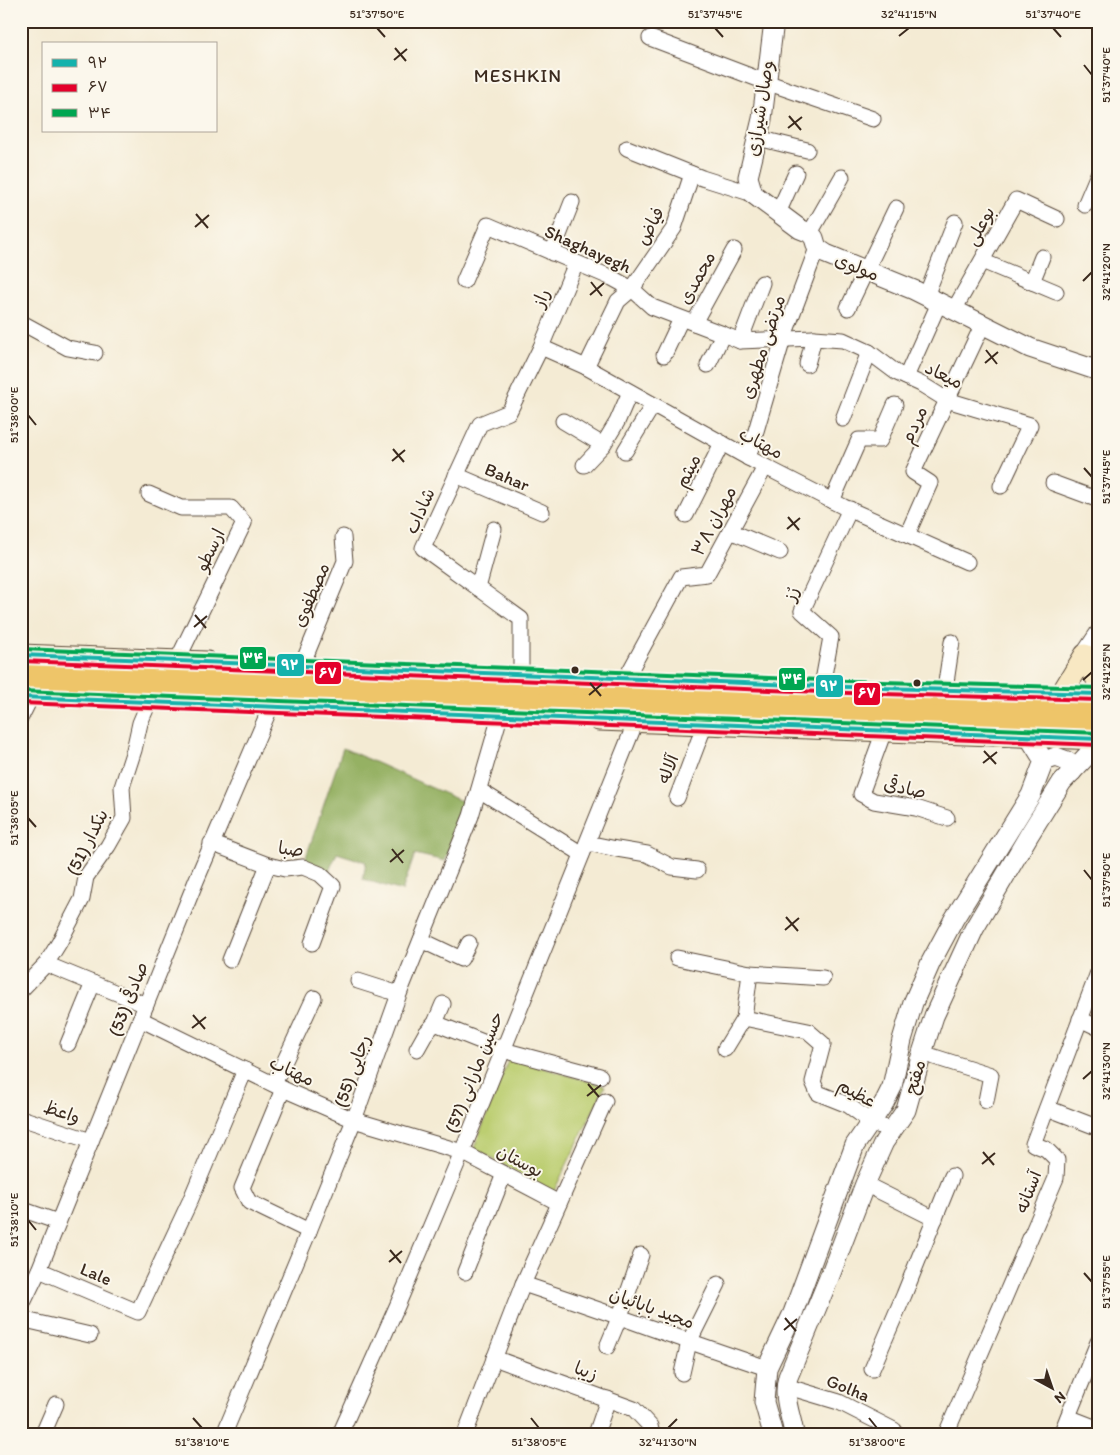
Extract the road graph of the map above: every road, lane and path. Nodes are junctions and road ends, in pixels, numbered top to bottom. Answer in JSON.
{"nodes":[{"id":1,"x":774,"y":21,"type":"edge"},
{"id":2,"x":650,"y":38,"type":"dead end"},
{"id":3,"x":766,"y":82,"type":"junction"},
{"id":4,"x":873,"y":119,"type":"dead end"},
{"id":5,"x":758,"y":138,"type":"junction"},
{"id":6,"x":627,"y":148,"type":"dead end"},
{"id":7,"x":807,"y":150,"type":"dead end"},
{"id":8,"x":1099,"y":172,"type":"edge"},
{"id":9,"x":796,"y":173,"type":"dead end"},
{"id":10,"x":692,"y":174,"type":"junction"},
{"id":11,"x":842,"y":177,"type":"dead end"},
{"id":12,"x":753,"y":194,"type":"junction"},
{"id":13,"x":572,"y":202,"type":"dead end"},
{"id":14,"x":1085,"y":204,"type":"dead end"},
{"id":15,"x":896,"y":208,"type":"dead end"},
{"id":16,"x":778,"y":213,"type":"junction"},
{"id":17,"x":1057,"y":219,"type":"dead end"},
{"id":18,"x":955,"y":222,"type":"dead end"},
{"id":19,"x":814,"y":241,"type":"junction"},
{"id":20,"x":734,"y":250,"type":"dead end"},
{"id":21,"x":552,"y":253,"type":"junction"},
{"id":22,"x":1042,"y":257,"type":"dead end"},
{"id":23,"x":982,"y":261,"type":"junction"},
{"id":24,"x":576,"y":263,"type":"junction"},
{"id":25,"x":865,"y":270,"type":"junction"},
{"id":26,"x":464,"y":281,"type":"dead end"},
{"id":27,"x":1032,"y":282,"type":"junction"},
{"id":28,"x":762,"y":283,"type":"dead end"},
{"id":29,"x":632,"y":290,"type":"junction"},
{"id":30,"x":1056,"y":292,"type":"dead end"},
{"id":31,"x":940,"y":303,"type":"junction"},
{"id":32,"x":848,"y":308,"type":"dead end"},
{"id":33,"x":687,"y":321,"type":"junction"},
{"id":34,"x":21,"y":324,"type":"edge"},
{"id":35,"x":983,"y":324,"type":"junction"},
{"id":36,"x":723,"y":334,"type":"junction"},
{"id":37,"x":814,"y":338,"type":"junction"},
{"id":38,"x":783,"y":339,"type":"junction"},
{"id":39,"x":740,"y":341,"type":"junction"},
{"id":40,"x":541,"y":347,"type":"junction"},
{"id":41,"x":869,"y":352,"type":"junction"},
{"id":42,"x":95,"y":353,"type":"dead end"},
{"id":43,"x":664,"y":355,"type":"dead end"},
{"id":44,"x":807,"y":364,"type":"dead end"},
{"id":45,"x":708,"y":365,"type":"dead end"},
{"id":46,"x":586,"y":367,"type":"junction"},
{"id":47,"x":1099,"y":371,"type":"edge"},
{"id":48,"x":906,"y":377,"type":"junction"},
{"id":49,"x":630,"y":392,"type":"junction"},
{"id":50,"x":947,"y":400,"type":"junction"},
{"id":51,"x":652,"y":404,"type":"junction"},
{"id":52,"x":895,"y":405,"type":"dead end"},
{"id":53,"x":843,"y":419,"type":"dead end"},
{"id":54,"x":563,"y":421,"type":"dead end"},
{"id":55,"x":722,"y":443,"type":"junction"},
{"id":56,"x":603,"y":445,"type":"junction"},
{"id":57,"x":625,"y":451,"type":"dead end"},
{"id":58,"x":748,"y":458,"type":"junction"},
{"id":59,"x":584,"y":465,"type":"dead end"},
{"id":60,"x":765,"y":466,"type":"junction"},
{"id":61,"x":456,"y":475,"type":"junction"},
{"id":62,"x":1053,"y":483,"type":"dead end"},
{"id":63,"x":1001,"y":486,"type":"dead end"},
{"id":64,"x":149,"y":494,"type":"dead end"},
{"id":65,"x":832,"y":500,"type":"junction"},
{"id":66,"x":1099,"y":500,"type":"edge"},
{"id":67,"x":850,"y":509,"type":"junction"},
{"id":68,"x":542,"y":512,"type":"dead end"},
{"id":69,"x":686,"y":515,"type":"dead end"},
{"id":70,"x":494,"y":529,"type":"dead end"},
{"id":71,"x":730,"y":531,"type":"junction"},
{"id":72,"x":907,"y":536,"type":"junction"},
{"id":73,"x":343,"y":537,"type":"dead end"},
{"id":74,"x":780,"y":552,"type":"dead end"},
{"id":75,"x":967,"y":562,"type":"dead end"},
{"id":76,"x":478,"y":588,"type":"junction"},
{"id":77,"x":1099,"y":634,"type":"edge"},
{"id":78,"x":952,"y":642,"type":"dead end"},
{"id":79,"x":21,"y":655,"type":"edge"},
{"id":80,"x":1086,"y":655,"type":"junction"},
{"id":81,"x":178,"y":661,"type":"junction"},
{"id":82,"x":302,"y":665,"type":"junction"},
{"id":83,"x":21,"y":668,"type":"edge"},
{"id":84,"x":521,"y":674,"type":"junction"},
{"id":85,"x":626,"y":678,"type":"junction"},
{"id":86,"x":1099,"y":684,"type":"edge"},
{"id":87,"x":822,"y":686,"type":"junction"},
{"id":88,"x":945,"y":690,"type":"junction"},
{"id":89,"x":1062,"y":693,"type":"junction"},
{"id":90,"x":24,"y":694,"type":"edge"},
{"id":91,"x":1099,"y":694,"type":"edge"},
{"id":92,"x":149,"y":702,"type":"junction"},
{"id":93,"x":1099,"y":705,"type":"edge"},
{"id":94,"x":271,"y":706,"type":"junction"},
{"id":95,"x":500,"y":716,"type":"junction"},
{"id":96,"x":21,"y":717,"type":"edge"},
{"id":97,"x":636,"y":721,"type":"junction"},
{"id":98,"x":705,"y":724,"type":"junction"},
{"id":99,"x":1099,"y":725,"type":"edge"},
{"id":100,"x":884,"y":731,"type":"junction"},
{"id":101,"x":1029,"y":737,"type":"junction"},
{"id":102,"x":1099,"y":741,"type":"edge"},
{"id":103,"x":1044,"y":761,"type":"junction"},
{"id":104,"x":1072,"y":772,"type":"junction"},
{"id":105,"x":479,"y":790,"type":"junction"},
{"id":106,"x":677,"y":798,"type":"dead end"},
{"id":107,"x":947,"y":818,"type":"dead end"},
{"id":108,"x":212,"y":843,"type":"junction"},
{"id":109,"x":584,"y":848,"type":"junction"},
{"id":110,"x":268,"y":865,"type":"junction"},
{"id":111,"x":696,"y":870,"type":"dead end"},
{"id":112,"x":421,"y":940,"type":"junction"},
{"id":113,"x":312,"y":943,"type":"dead end"},
{"id":114,"x":469,"y":943,"type":"dead end"},
{"id":115,"x":677,"y":958,"type":"dead end"},
{"id":116,"x":230,"y":960,"type":"dead end"},
{"id":117,"x":46,"y":964,"type":"junction"},
{"id":118,"x":750,"y":973,"type":"junction"},
{"id":119,"x":1098,"y":975,"type":"edge"},
{"id":120,"x":823,"y":978,"type":"dead end"},
{"id":121,"x":358,"y":981,"type":"dead end"},
{"id":122,"x":93,"y":983,"type":"junction"},
{"id":123,"x":21,"y":990,"type":"edge"},
{"id":124,"x":399,"y":994,"type":"junction"},
{"id":125,"x":314,"y":998,"type":"dead end"},
{"id":126,"x":443,"y":1004,"type":"dead end"},
{"id":127,"x":143,"y":1012,"type":"junction"},
{"id":128,"x":744,"y":1018,"type":"junction"},
{"id":129,"x":1080,"y":1020,"type":"junction"},
{"id":130,"x":435,"y":1023,"type":"junction"},
{"id":131,"x":1099,"y":1028,"type":"edge"},
{"id":132,"x":68,"y":1044,"type":"dead end"},
{"id":133,"x":417,"y":1049,"type":"dead end"},
{"id":134,"x":725,"y":1049,"type":"dead end"},
{"id":135,"x":503,"y":1050,"type":"junction"},
{"id":136,"x":922,"y":1053,"type":"junction"},
{"id":137,"x":245,"y":1070,"type":"junction"},
{"id":138,"x":600,"y":1076,"type":"dead end"},
{"id":139,"x":278,"y":1087,"type":"junction"},
{"id":140,"x":986,"y":1100,"type":"dead end"},
{"id":141,"x":605,"y":1101,"type":"dead end"},
{"id":142,"x":1047,"y":1108,"type":"junction"},
{"id":143,"x":21,"y":1118,"type":"edge"},
{"id":144,"x":354,"y":1120,"type":"junction"},
{"id":145,"x":871,"y":1122,"type":"junction"},
{"id":146,"x":1099,"y":1128,"type":"edge"},
{"id":147,"x":892,"y":1131,"type":"junction"},
{"id":148,"x":91,"y":1142,"type":"junction"},
{"id":149,"x":462,"y":1152,"type":"junction"},
{"id":150,"x":504,"y":1174,"type":"junction"},
{"id":151,"x":952,"y":1176,"type":"dead end"},
{"id":152,"x":865,"y":1184,"type":"junction"},
{"id":153,"x":560,"y":1203,"type":"junction"},
{"id":154,"x":21,"y":1209,"type":"edge"},
{"id":155,"x":934,"y":1219,"type":"junction"},
{"id":156,"x":58,"y":1222,"type":"junction"},
{"id":157,"x":309,"y":1231,"type":"junction"},
{"id":158,"x":641,"y":1255,"type":"dead end"},
{"id":159,"x":39,"y":1270,"type":"junction"},
{"id":160,"x":465,"y":1272,"type":"dead end"},
{"id":161,"x":523,"y":1284,"type":"junction"},
{"id":162,"x":718,"y":1284,"type":"dead end"},
{"id":163,"x":21,"y":1307,"type":"edge"},
{"id":164,"x":620,"y":1316,"type":"junction"},
{"id":165,"x":21,"y":1319,"type":"edge"},
{"id":166,"x":90,"y":1335,"type":"dead end"},
{"id":167,"x":689,"y":1342,"type":"junction"},
{"id":168,"x":1098,"y":1342,"type":"edge"},
{"id":169,"x":607,"y":1347,"type":"dead end"},
{"id":170,"x":494,"y":1358,"type":"junction"},
{"id":171,"x":767,"y":1368,"type":"junction"},
{"id":172,"x":872,"y":1369,"type":"dead end"},
{"id":173,"x":682,"y":1373,"type":"dead end"},
{"id":174,"x":785,"y":1386,"type":"junction"},
{"id":175,"x":608,"y":1399,"type":"junction"},
{"id":176,"x":56,"y":1404,"type":"dead end"},
{"id":177,"x":1068,"y":1418,"type":"junction"},
{"id":178,"x":1099,"y":1429,"type":"edge"},
{"id":179,"x":894,"y":1430,"type":"dead end"},
{"id":180,"x":44,"y":1434,"type":"edge"},
{"id":181,"x":224,"y":1434,"type":"edge"},
{"id":182,"x":340,"y":1434,"type":"edge"},
{"id":183,"x":464,"y":1434,"type":"edge"},
{"id":184,"x":596,"y":1434,"type":"edge"},
{"id":185,"x":652,"y":1434,"type":"edge"},
{"id":186,"x":773,"y":1434,"type":"edge"},
{"id":187,"x":794,"y":1434,"type":"edge"},
{"id":188,"x":946,"y":1434,"type":"edge"},
{"id":189,"x":1061,"y":1434,"type":"edge"}],
"edges":[{"from":1,"to":3,"type":"street","name":"وصال شیرازی"},
{"from":2,"to":3,"type":"street"},
{"from":3,"to":4,"type":"street"},
{"from":3,"to":5,"type":"street","name":"وصال شیرازی"},
{"from":5,"to":7,"type":"street"},
{"from":5,"to":12,"type":"street","name":"وصال شیرازی"},
{"from":6,"to":10,"type":"street","name":"مولوی"},
{"from":8,"to":14,"type":"street"},
{"from":9,"to":16,"type":"street"},
{"from":10,"to":12,"type":"street","name":"مولوی"},
{"from":10,"to":29,"type":"street","name":"فیاض"},
{"from":11,"to":19,"type":"street","name":"مرتضی مطهری"},
{"from":12,"to":16,"type":"street","name":"مولوی"},
{"from":13,"to":21,"type":"street"},
{"from":15,"to":25,"type":"street"},
{"from":16,"to":19,"type":"street","name":"مولوی"},
{"from":17,"to":23,"type":"street","name":"بوعلی"},
{"from":18,"to":31,"type":"street"},
{"from":19,"to":25,"type":"street","name":"مولوی"},
{"from":19,"to":38,"type":"street","name":"مرتضی مطهری"},
{"from":20,"to":33,"type":"street","name":"محمدی"},
{"from":21,"to":24,"type":"street","name":"Shaghayegh"},
{"from":21,"to":26,"type":"street","name":"Shaghayegh"},
{"from":22,"to":27,"type":"street"},
{"from":23,"to":27,"type":"street"},
{"from":23,"to":31,"type":"street","name":"بوعلی"},
{"from":24,"to":29,"type":"street","name":"Shaghayegh"},
{"from":24,"to":40,"type":"street","name":"راز"},
{"from":25,"to":31,"type":"street","name":"مولوی"},
{"from":25,"to":32,"type":"street"},
{"from":27,"to":30,"type":"street"},
{"from":28,"to":39,"type":"street"},
{"from":29,"to":33,"type":"street","name":"Shaghayegh"},
{"from":29,"to":46,"type":"street","name":"فیاض"},
{"from":31,"to":35,"type":"street","name":"مولوی"},
{"from":31,"to":48,"type":"street"},
{"from":33,"to":36,"type":"street","name":"Shaghayegh"},
{"from":33,"to":43,"type":"street","name":"محمدی"},
{"from":34,"to":42,"type":"street"},
{"from":35,"to":47,"type":"street","name":"مولوی"},
{"from":35,"to":50,"type":"street","name":"مردم"},
{"from":36,"to":39,"type":"street","name":"Shaghayegh"},
{"from":36,"to":45,"type":"street"},
{"from":37,"to":38,"type":"street","name":"میعاد"},
{"from":37,"to":41,"type":"street","name":"میعاد"},
{"from":37,"to":44,"type":"street"},
{"from":38,"to":39,"type":"street","name":"Shaghayegh"},
{"from":38,"to":58,"type":"street","name":"مرتضی مطهری"},
{"from":40,"to":46,"type":"street","name":"مهتاب"},
{"from":40,"to":61,"type":"street","name":"شاداب"},
{"from":41,"to":48,"type":"street","name":"میعاد"},
{"from":41,"to":53,"type":"street"},
{"from":46,"to":49,"type":"street","name":"مهتاب"},
{"from":48,"to":50,"type":"street","name":"میعاد"},
{"from":49,"to":51,"type":"street","name":"مهتاب"},
{"from":49,"to":56,"type":"street"},
{"from":50,"to":63,"type":"street","name":"میعاد"},
{"from":50,"to":72,"type":"street","name":"مردم"},
{"from":51,"to":55,"type":"street","name":"مهتاب"},
{"from":51,"to":57,"type":"street"},
{"from":52,"to":65,"type":"street"},
{"from":54,"to":56,"type":"street"},
{"from":55,"to":58,"type":"street","name":"مهتاب"},
{"from":55,"to":69,"type":"street","name":"میثم"},
{"from":56,"to":59,"type":"street"},
{"from":58,"to":60,"type":"street","name":"مهتاب"},
{"from":60,"to":65,"type":"street","name":"مهتاب"},
{"from":60,"to":71,"type":"street","name":"مهران ۳۸"},
{"from":61,"to":68,"type":"street","name":"Bahar"},
{"from":61,"to":76,"type":"street","name":"شاداب"},
{"from":62,"to":66,"type":"street"},
{"from":64,"to":81,"type":"street","name":"ارسطو"},
{"from":65,"to":67,"type":"street","name":"مهتاب"},
{"from":67,"to":72,"type":"street","name":"مهتاب"},
{"from":67,"to":87,"type":"street","name":"رُز"},
{"from":70,"to":76,"type":"street"},
{"from":71,"to":74,"type":"street"},
{"from":71,"to":85,"type":"street","name":"مهران ۳۸"},
{"from":72,"to":75,"type":"street","name":"مهتاب"},
{"from":73,"to":82,"type":"street","name":"مصطفوی"},
{"from":76,"to":84,"type":"street","name":"شاداب"},
{"from":77,"to":80,"type":"street"},
{"from":78,"to":88,"type":"street"},
{"from":79,"to":81,"type":"main road"},
{"from":80,"to":86,"type":"main road"},
{"from":80,"to":89,"type":"main road"},
{"from":81,"to":82,"type":"main road"},
{"from":82,"to":84,"type":"main road"},
{"from":83,"to":93,"type":"highway"},
{"from":84,"to":85,"type":"main road"},
{"from":85,"to":87,"type":"main road"},
{"from":87,"to":88,"type":"main road"},
{"from":88,"to":89,"type":"main road"},
{"from":89,"to":91,"type":"main road"},
{"from":90,"to":92,"type":"main road"},
{"from":90,"to":96,"type":"street"},
{"from":90,"to":99,"type":"highway"},
{"from":92,"to":94,"type":"main road"},
{"from":92,"to":117,"type":"street","name":"بنکدار (51)"},
{"from":94,"to":95,"type":"main road"},
{"from":94,"to":108,"type":"street","name":"صادقی (53)"},
{"from":95,"to":97,"type":"main road"},
{"from":95,"to":105,"type":"street","name":"رجایی (55)"},
{"from":97,"to":98,"type":"main road"},
{"from":97,"to":109,"type":"street","name":"حسین مارانی (57)"},
{"from":98,"to":100,"type":"main road"},
{"from":98,"to":106,"type":"street","name":"آلاله"},
{"from":100,"to":101,"type":"main road"},
{"from":100,"to":107,"type":"street","name":"صادقی"},
{"from":101,"to":102,"type":"main road"},
{"from":101,"to":103,"type":"street"},
{"from":102,"to":104,"type":"street","name":"مفتح"},
{"from":103,"to":104,"type":"street"},
{"from":103,"to":145,"type":"street","name":"مفتح"},
{"from":104,"to":136,"type":"street","name":"مفتح"},
{"from":105,"to":109,"type":"street"},
{"from":105,"to":112,"type":"street","name":"رجایی (55)"},
{"from":108,"to":110,"type":"street","name":"صبا"},
{"from":108,"to":127,"type":"street","name":"صادقی (53)"},
{"from":109,"to":111,"type":"street"},
{"from":109,"to":135,"type":"street","name":"حسین مارانی (57)"},
{"from":110,"to":113,"type":"street","name":"صبا"},
{"from":110,"to":116,"type":"street"},
{"from":112,"to":114,"type":"street"},
{"from":112,"to":124,"type":"street","name":"رجایی (55)"},
{"from":115,"to":118,"type":"street"},
{"from":117,"to":122,"type":"street","name":"مهتاب"},
{"from":117,"to":123,"type":"street","name":"بنکدار (51)"},
{"from":118,"to":120,"type":"street"},
{"from":118,"to":128,"type":"street"},
{"from":119,"to":129,"type":"street","name":"آستانه"},
{"from":121,"to":124,"type":"street"},
{"from":122,"to":127,"type":"street","name":"مهتاب"},
{"from":122,"to":132,"type":"street"},
{"from":124,"to":144,"type":"street","name":"رجایی (55)"},
{"from":125,"to":139,"type":"street"},
{"from":126,"to":130,"type":"street"},
{"from":127,"to":137,"type":"street","name":"مهتاب"},
{"from":127,"to":148,"type":"street","name":"صادقی (53)"},
{"from":128,"to":134,"type":"street"},
{"from":128,"to":145,"type":"street","name":"عظیم"},
{"from":129,"to":131,"type":"street"},
{"from":129,"to":142,"type":"street","name":"آستانه"},
{"from":130,"to":133,"type":"street"},
{"from":130,"to":135,"type":"street"},
{"from":135,"to":138,"type":"street"},
{"from":135,"to":149,"type":"street","name":"حسین مارانی (57)"},
{"from":136,"to":140,"type":"street"},
{"from":136,"to":147,"type":"street","name":"مفتح"},
{"from":137,"to":139,"type":"street","name":"مهتاب"},
{"from":137,"to":159,"type":"street","name":"Lale"},
{"from":139,"to":144,"type":"street","name":"مهتاب"},
{"from":139,"to":157,"type":"street"},
{"from":141,"to":153,"type":"street"},
{"from":142,"to":146,"type":"street"},
{"from":142,"to":188,"type":"street","name":"آستانه"},
{"from":143,"to":148,"type":"street","name":"واعظ"},
{"from":144,"to":149,"type":"street","name":"مهتاب"},
{"from":144,"to":157,"type":"street","name":"رجایی (55)"},
{"from":145,"to":147,"type":"street","name":"عظیم"},
{"from":145,"to":171,"type":"street","name":"مفتح"},
{"from":147,"to":152,"type":"street","name":"مفتح"},
{"from":148,"to":156,"type":"street","name":"صادقی (53)"},
{"from":149,"to":150,"type":"street","name":"بوستان"},
{"from":149,"to":182,"type":"street","name":"حسین مارانی (57)"},
{"from":150,"to":153,"type":"street","name":"بوستان"},
{"from":150,"to":160,"type":"street"},
{"from":151,"to":155,"type":"street"},
{"from":152,"to":155,"type":"street"},
{"from":152,"to":174,"type":"street","name":"مفتح"},
{"from":153,"to":161,"type":"street"},
{"from":154,"to":156,"type":"street"},
{"from":155,"to":172,"type":"street"},
{"from":156,"to":159,"type":"street","name":"صادقی (53)"},
{"from":157,"to":181,"type":"street","name":"رجایی (55)"},
{"from":158,"to":164,"type":"street"},
{"from":159,"to":163,"type":"street","name":"صادقی (53)"},
{"from":161,"to":164,"type":"street","name":"مجید بابائیان"},
{"from":161,"to":170,"type":"street"},
{"from":162,"to":167,"type":"street"},
{"from":164,"to":167,"type":"street","name":"مجید بابائیان"},
{"from":164,"to":169,"type":"street"},
{"from":165,"to":166,"type":"street"},
{"from":167,"to":171,"type":"street","name":"مجید بابائیان"},
{"from":167,"to":173,"type":"street"},
{"from":168,"to":177,"type":"street"},
{"from":170,"to":175,"type":"street","name":"زیبا"},
{"from":170,"to":183,"type":"street"},
{"from":171,"to":186,"type":"street","name":"مفتح"},
{"from":174,"to":179,"type":"street","name":"Golha"},
{"from":174,"to":187,"type":"street","name":"مفتح"},
{"from":175,"to":184,"type":"street"},
{"from":175,"to":185,"type":"street","name":"زیبا"},
{"from":176,"to":180,"type":"street"},
{"from":177,"to":178,"type":"street"},
{"from":177,"to":189,"type":"street"}]}
